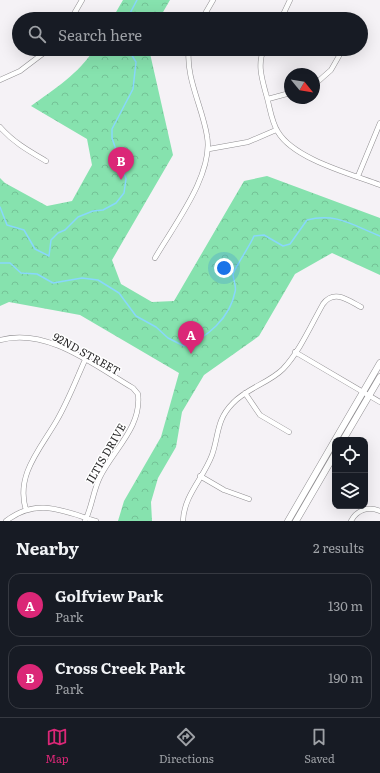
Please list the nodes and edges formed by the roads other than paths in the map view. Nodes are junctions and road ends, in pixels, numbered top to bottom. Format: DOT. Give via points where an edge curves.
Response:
graph roads {
  1 [pos="82,0"];
  2 [pos="213,0"];
  3 [pos="290,0"];
  4 [pos="75,12"];
  5 [pos="206,12"];
  6 [pos="284,12"];
  7 [pos="39,56"];
  8 [pos="189,56"];
  9 [pos="262,56"];
  10 [pos="339,56"];
  11 [pos="0,80"];
  12 [pos="320,80"];
  13 [pos="284,95"];
  14 [pos="268,100"];
  15 [pos="380,123"];
  16 [pos="0,127"];
  17 [pos="276,130"];
  18 [pos="208,148"];
  19 [pos="46,161"];
  20 [pos="358,176"];
  21 [pos="380,185"];
  22 [pos="155,258"];
  23 [pos="361,307"];
  24 [pos="0,340"];
  25 [pos="295,352"];
  26 [pos="85,360"];
  27 [pos="380,363"];
  28 [pos="380,377"];
  29 [pos="363,392"];
  30 [pos="245,393"];
  31 [pos="138,394"];
  32 [pos="369,396"];
  33 [pos="380,402"];
  34 [pos="289,432"];
  35 [pos="337,437"];
  36 [pos="345,437"];
  37 [pos="332,445"];
  38 [pos="332,459"];
  39 [pos="200,476"];
  40 [pos="249,499"];
  41 [pos="26,510"];
  42 [pos="380,511"];
  43 [pos="86,520"];
  44 [pos="351,520"];
  45 [pos="6,521"];
  46 [pos="96,521"];
  47 [pos="183,521"];
  48 [pos="288,521"];
  49 [pos="296,521"];
  1 -- 4 [label="street"];
  2 -- 5 [label="street"];
  3 -- 6 [label="street"];
  7 -- 11 [label="street" via="20,71"];
  8 -- 18 [label="street"];
  9 -- 14 [label="street" via="261,72"];
  10 -- 12 [label="street" via="331,70"];
  13 -- 14 [label="street"];
  14 -- 17 [label="street"];
  15 -- 20 [label="street"];
  16 -- 19 [label="street" via="18,144"];
  17 -- 18 [label="street" via="248,142"];
  17 -- 20 [label="street" via="284,141 312,159"];
  18 -- 22 [label="street" via="207,164 201,179"];
  20 -- 21 [label="street"];
  23 -- 25 [label="street" via="342,297 329,298"];
  24 -- 26 [label="street, 92ND STREET" via="24,336 43,339"];
  25 -- 29 [label="street"];
  25 -- 30 [label="street" via="277,374"];
  26 -- 31 [label="street, 92ND STREET" via="133,388"];
  26 -- 41 [label="street" via="57,421 32,458 22,493"];
  27 -- 29 [label="main road"];
  28 -- 32 [label="main road"];
  29 -- 32 [label="street"];
  29 -- 35 [label="main road"];
  30 -- 34 [label="street" via="260,415"];
  30 -- 39 [label="street" via="232,403 222,416 212,456"];
  31 -- 43 [label="street, ILTIS DRIVE" via="136,412 129,432 100,476"];
  32 -- 33 [label="street"];
  32 -- 36 [label="main road"];
  37 -- 48 [label="main road"];
  38 -- 49 [label="main road"];
  39 -- 40 [label="street" via="224,490"];
  39 -- 47 [label="street" via="187,500"];
  41 -- 43 [label="street" via="50,508"];
  41 -- 45 [label="street"];
  42 -- 44 [label="street" via="366,509 357,513"];
  43 -- 46 [label="street"];
}
